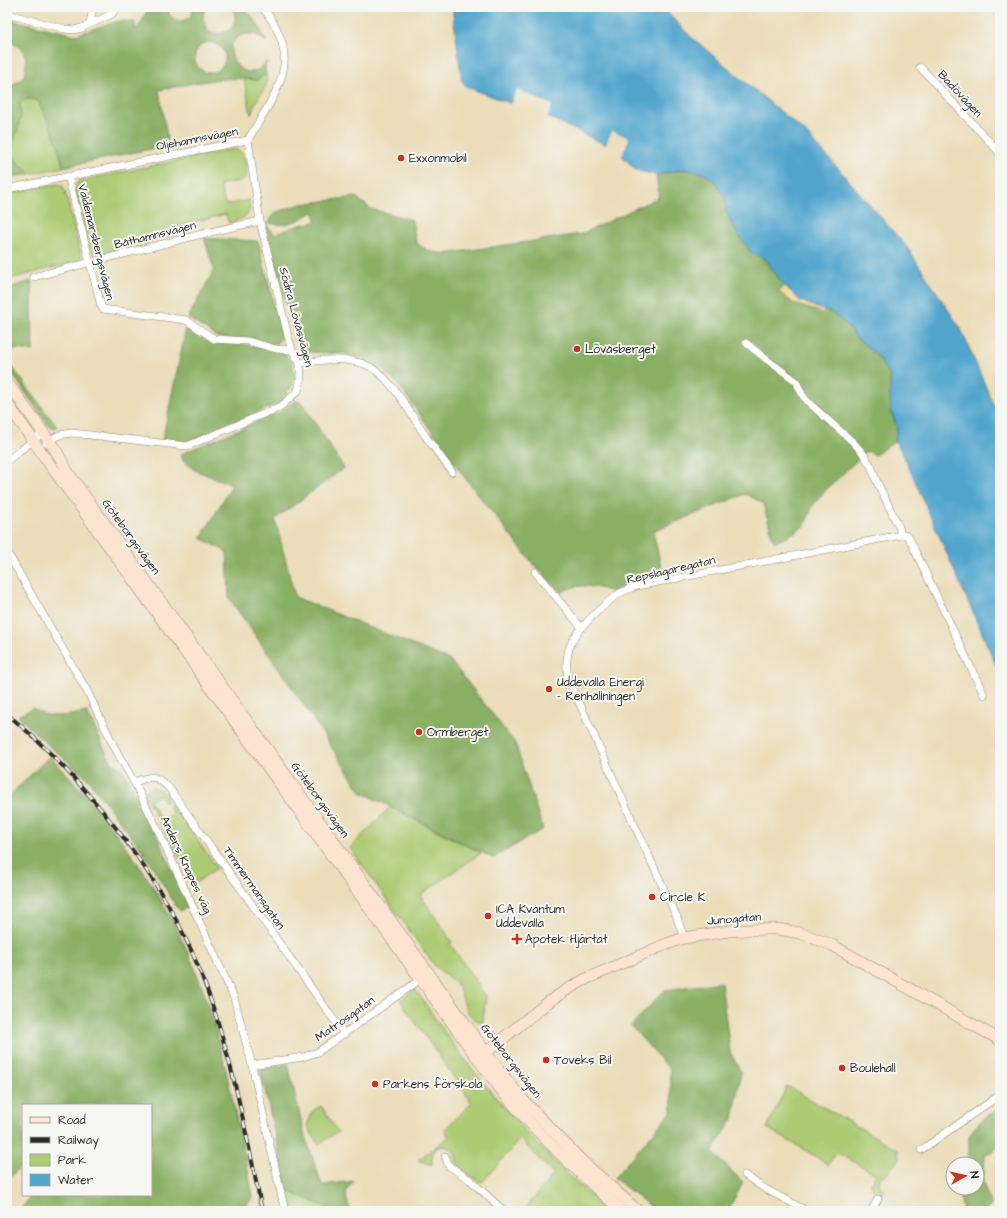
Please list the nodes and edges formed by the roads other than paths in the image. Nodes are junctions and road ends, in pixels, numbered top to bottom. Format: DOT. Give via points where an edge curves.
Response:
graph roads {
  1 [pos="93,7"];
  2 [pos="117,7"];
  3 [pos="262,7"];
  4 [pos="7,14"];
  5 [pos="90,24"];
  6 [pos="920,67"];
  7 [pos="248,140"];
  8 [pos="1000,153"];
  9 [pos="68,176"];
  10 [pos="7,189"];
  11 [pos="260,221"];
  12 [pos="89,263"];
  13 [pos="33,277"];
  14 [pos="746,343"];
  15 [pos="292,350"];
  16 [pos="300,363"];
  17 [pos="7,382"];
  18 [pos="7,403"];
  19 [pos="46,437"];
  20 [pos="36,444"];
  21 [pos="7,462"];
  22 [pos="452,472"];
  23 [pos="901,535"];
  24 [pos="7,552"];
  25 [pos="535,572"];
  26 [pos="582,628"];
  27 [pos="984,695"];
  28 [pos="134,782"];
  29 [pos="684,938"];
  30 [pos="421,979"];
  31 [pos="344,1034"];
  32 [pos="1000,1040"];
  33 [pos="482,1056"];
  34 [pos="252,1065"];
  35 [pos="1000,1095"];
  36 [pos="920,1150"];
  37 [pos="445,1156"];
  38 [pos="745,1175"];
  39 [pos="878,1199"];
  40 [pos="285,1211"];
  41 [pos="504,1211"];
  42 [pos="622,1211"];
  43 [pos="638,1211"];
  44 [pos="807,1211"];
  45 [pos="871,1211"];
  1 -- 5 [label="street"];
  2 -- 5 [label="street" via="112,14"];
  3 -- 7 [label="street, Oljehamnsvägen" via="276,27 281,40 285,57 284,67 275,92"];
  4 -- 5 [label="street" via="65,29 74,30"];
  6 -- 8 [label="street, Badövägen"];
  7 -- 9 [label="street, Oljehamnsvägen"];
  7 -- 11 [label="street, Södra Lövåsvägen"];
  9 -- 10 [label="street, Oljehamnsvägen"];
  9 -- 12 [label="street, Valdemarsbergsvägen"];
  11 -- 12 [label="street, Båthamnsvägen"];
  11 -- 15 [label="street, Södra Lövåsvägen"];
  12 -- 13 [label="street, Båthamnsvägen"];
  12 -- 15 [label="street, Valdemarsbergsvägen" via="103,310 186,320 214,339 248,341 276,349"];
  14 -- 23 [label="street" via="796,381 809,403 862,452 871,466"];
  15 -- 16 [label="street, Södra Lövåsvägen"];
  16 -- 19 [label="street, Södra Lövåsvägen" via="298,391 280,407 188,446 72,433"];
  16 -- 22 [label="street" via="336,360 374,368 393,388"];
  17 -- 19 [label="main road, Göteborgsvägen"];
  18 -- 20 [label="main road, Göteborgsvägen"];
  19 -- 20 [label="street, Södra Lövåsvägen"];
  19 -- 33 [label="main road, Göteborgsvägen" via="69,474"];
  20 -- 21 [label="street, Södra Lövåsvägen"];
  20 -- 30 [label="main road, Göteborgsvägen"];
  23 -- 26 [label="street, Repslagaregatan" via="637,586 625,590 614,598"];
  23 -- 27 [label="street" via="909,538"];
  24 -- 28 [label="street, Anders Knapes väg" via="87,691"];
  25 -- 26 [label="street"];
  26 -- 29 [label="street, Repslagaregatan" via="571,642 568,654 569,683 676,915"];
  28 -- 31 [label="street, Timmermansgatan" via="151,777 160,780 169,788"];
  28 -- 34 [label="street, Anders Knapes väg" via="234,998"];
  29 -- 32 [label="main road, Junogatan" via="715,932 766,929 789,931 811,937 840,948"];
  29 -- 33 [label="main road, Junogatan" via="568,989"];
  30 -- 31 [label="street, Matrosgatan"];
  30 -- 33 [label="main road, Göteborgsvägen"];
  31 -- 34 [label="street, Matrosgatan" via="318,1052 303,1057"];
  33 -- 42 [label="main road, Göteborgsvägen" via="521,1113 581,1175"];
  33 -- 43 [label="main road, Göteborgsvägen" via="581,1160"];
  34 -- 40 [label="street, Anders Knapes väg"];
  35 -- 36 [label="street"];
  37 -- 41 [label="street" via="449,1166 470,1180"];
  38 -- 44 [label="street"];
  39 -- 45 [label="street"];
}
